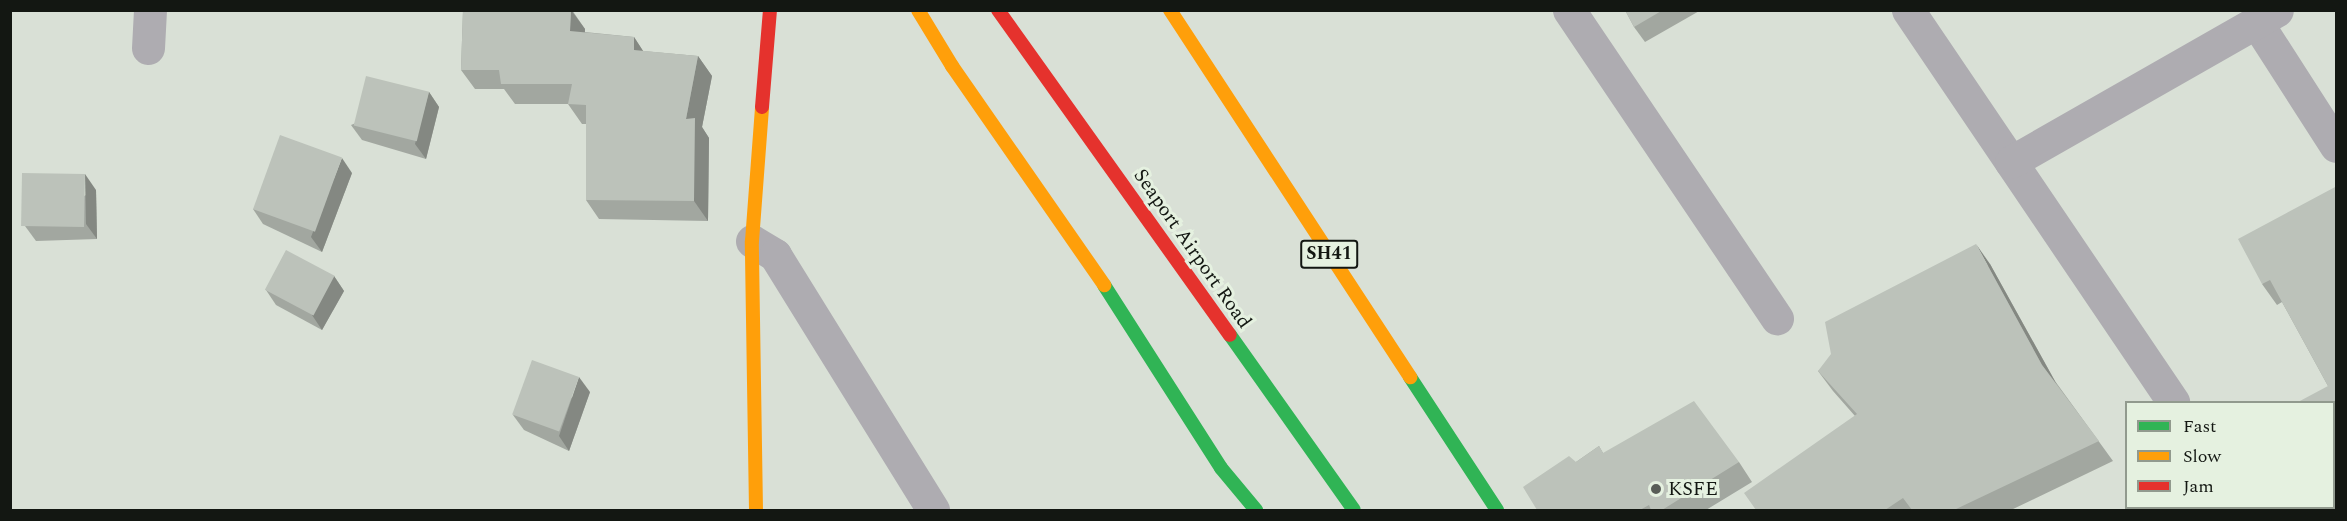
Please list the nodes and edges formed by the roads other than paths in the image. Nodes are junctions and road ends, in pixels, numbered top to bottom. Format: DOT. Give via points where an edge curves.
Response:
graph roads {
  1 [pos="150,10"];
  2 [pos="770,10"];
  3 [pos="918,10"];
  4 [pos="998,10"];
  5 [pos="1170,10"];
  6 [pos="1569,10"];
  7 [pos="1908,10"];
  8 [pos="2267,17"];
  9 [pos="148,48"];
  10 [pos="2337,146"];
  11 [pos="2011,162"];
  12 [pos="752,241"];
  13 [pos="1777,318"];
  14 [pos="2172,401"];
  15 [pos="1488,497"];
  16 [pos="1474,506"];
  17 [pos="756,510"];
  18 [pos="933,510"];
  19 [pos="1256,510"];
  20 [pos="1354,510"];
  21 [pos="1497,510"];
  1 -- 9 [label="street"];
  2 -- 12 [label="main road"];
  3 -- 19 [label="main road" via="952,66 1089,262 1221,468"];
  4 -- 20 [label="main road, Seaport Airport Road"];
  5 -- 15 [label="main road, SH41"];
  6 -- 13 [label="street"];
  7 -- 11 [label="street"];
  8 -- 10 [label="street"];
  8 -- 11 [label="street"];
  11 -- 14 [label="street"];
  12 -- 17 [label="main road"];
  12 -- 18 [label="street" via="775,255"];
  15 -- 16 [label="main road"];
  15 -- 21 [label="main road, SH41"];
}
